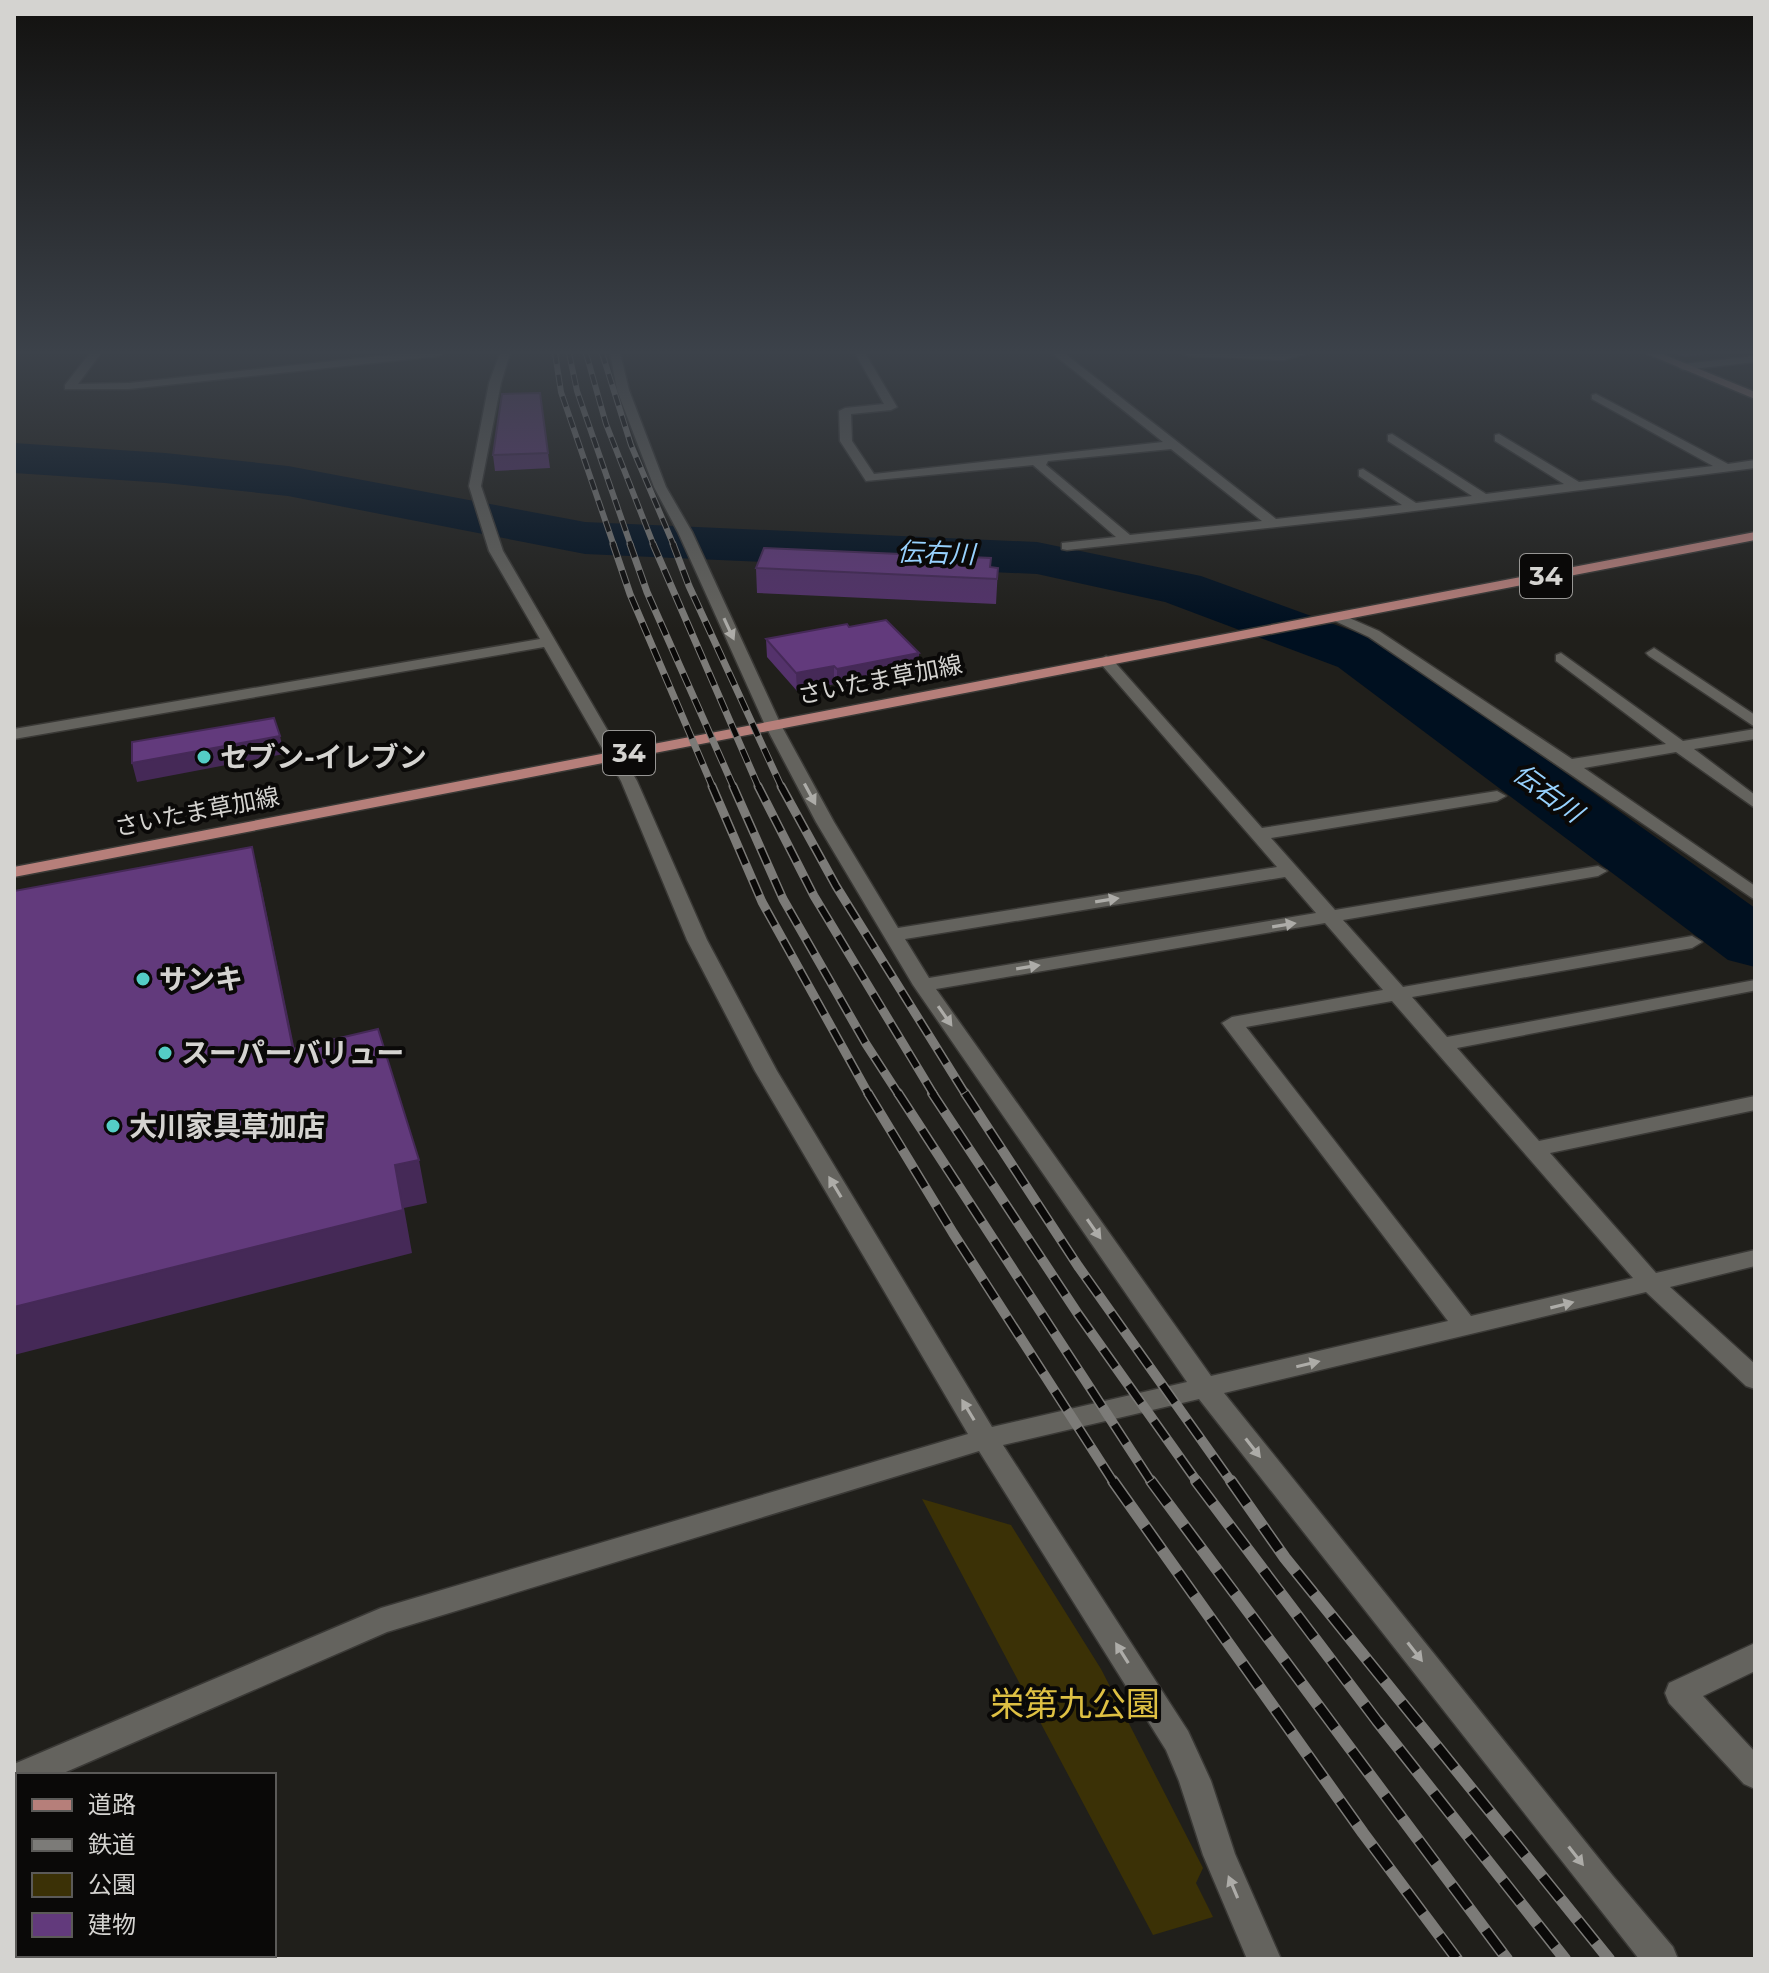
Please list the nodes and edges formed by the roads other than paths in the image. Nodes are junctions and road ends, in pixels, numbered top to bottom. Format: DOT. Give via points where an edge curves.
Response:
graph roads {
  1 [pos="483,445"];
  2 [pos="643,445"];
  3 [pos="849,445"];
  4 [pos="1173,445"];
  5 [pos="1403,445"];
  6 [pos="1510,445"];
  7 [pos="1685,445"];
  8 [pos="1040,462"];
  9 [pos="1755,464"];
  10 [pos="1725,467"];
  11 [pos="1363,473"];
  12 [pos="1576,486"];
  13 [pos="1482,497"];
  14 [pos="1412,506"];
  15 [pos="1274,524"];
  16 [pos="1755,536"];
  17 [pos="1127,539"];
  18 [pos="1067,546"];
  19 [pos="1338,617"];
  20 [pos="549,642"];
  21 [pos="1654,653"];
  22 [pos="1561,658"];
  23 [pos="1106,661"];
  24 [pos="1755,722"];
  25 [pos="773,725"];
  26 [pos="14,734"];
  27 [pos="1755,734"];
  28 [pos="1680,747"];
  29 [pos="615,755"];
  30 [pos="1569,765"];
  31 [pos="1497,796"];
  32 [pos="1755,803"];
  33 [pos="1260,834"];
  34 [pos="1289,871"];
  35 [pos="1598,871"];
  36 [pos="14,872"];
  37 [pos="1755,894"];
  38 [pos="1329,917"];
  39 [pos="892,935"];
  40 [pos="1692,942"];
  41 [pos="923,985"];
  42 [pos="1752,985"];
  43 [pos="1395,992"];
  44 [pos="1442,1044"];
  45 [pos="1755,1103"];
  46 [pos="1536,1149"];
  47 [pos="1755,1258"];
  48 [pos="1651,1283"];
  49 [pos="1467,1328"];
  50 [pos="1755,1379"];
  51 [pos="1205,1387"];
  52 [pos="985,1439"];
  53 [pos="1755,1656"];
  54 [pos="29,1773"];
  55 [pos="1755,1774"];
  56 [pos="1264,1959"];
  57 [pos="1661,1959"];
  1 -- 20 [label="street" via="475,486 489,537"];
  2 -- 25 [label="street, one-way"];
  3 -- 8 [label="street" via="870,478"];
  4 -- 8 [label="street"];
  4 -- 15 [label="street"];
  5 -- 13 [label="street"];
  6 -- 12 [label="street"];
  7 -- 10 [label="street"];
  8 -- 17 [label="street"];
  9 -- 10 [label="street"];
  10 -- 12 [label="street"];
  11 -- 14 [label="street"];
  12 -- 13 [label="street"];
  13 -- 14 [label="street"];
  14 -- 15 [label="street"];
  15 -- 17 [label="street"];
  16 -- 19 [label="main road, さいたま草加線 / 34"];
  17 -- 18 [label="street"];
  19 -- 23 [label="main road, さいたま草加線 / 34"];
  19 -- 30 [label="street" via="1374,634"];
  20 -- 26 [label="street"];
  20 -- 29 [label="street"];
  21 -- 24 [label="street"];
  22 -- 28 [label="street"];
  23 -- 25 [label="main road, さいたま草加線 / 34"];
  23 -- 33 [label="street"];
  25 -- 29 [label="main road, さいたま草加線 / 34"];
  25 -- 39 [label="street, one-way"];
  27 -- 28 [label="street"];
  28 -- 30 [label="street"];
  28 -- 32 [label="street"];
  29 -- 36 [label="main road, さいたま草加線 / 34"];
  52 -- 29 [label="street, one-way" via="766,1071 697,940"];
  30 -- 37 [label="street"];
  31 -- 33 [label="street"];
  33 -- 34 [label="street"];
  34 -- 38 [label="street"];
  39 -- 34 [label="street, one-way"];
  35 -- 38 [label="street"];
  41 -- 38 [label="street, one-way"];
  38 -- 43 [label="street"];
  39 -- 41 [label="street"];
  40 -- 43 [label="street"];
  41 -- 51 [label="street, one-way"];
  42 -- 44 [label="street"];
  43 -- 44 [label="street"];
  43 -- 49 [label="street" via="1232,1023"];
  44 -- 46 [label="street"];
  45 -- 46 [label="street"];
  46 -- 48 [label="street"];
  47 -- 48 [label="street"];
  49 -- 48 [label="street, one-way"];
  48 -- 50 [label="street"];
  51 -- 49 [label="street, one-way"];
  51 -- 52 [label="street"];
  51 -- 57 [label="street, one-way"];
  52 -- 54 [label="street" via="381,1621"];
  56 -- 52 [label="street, one-way" via="1177,1741"];
  53 -- 55 [label="street" via="1680,1693"];
}
